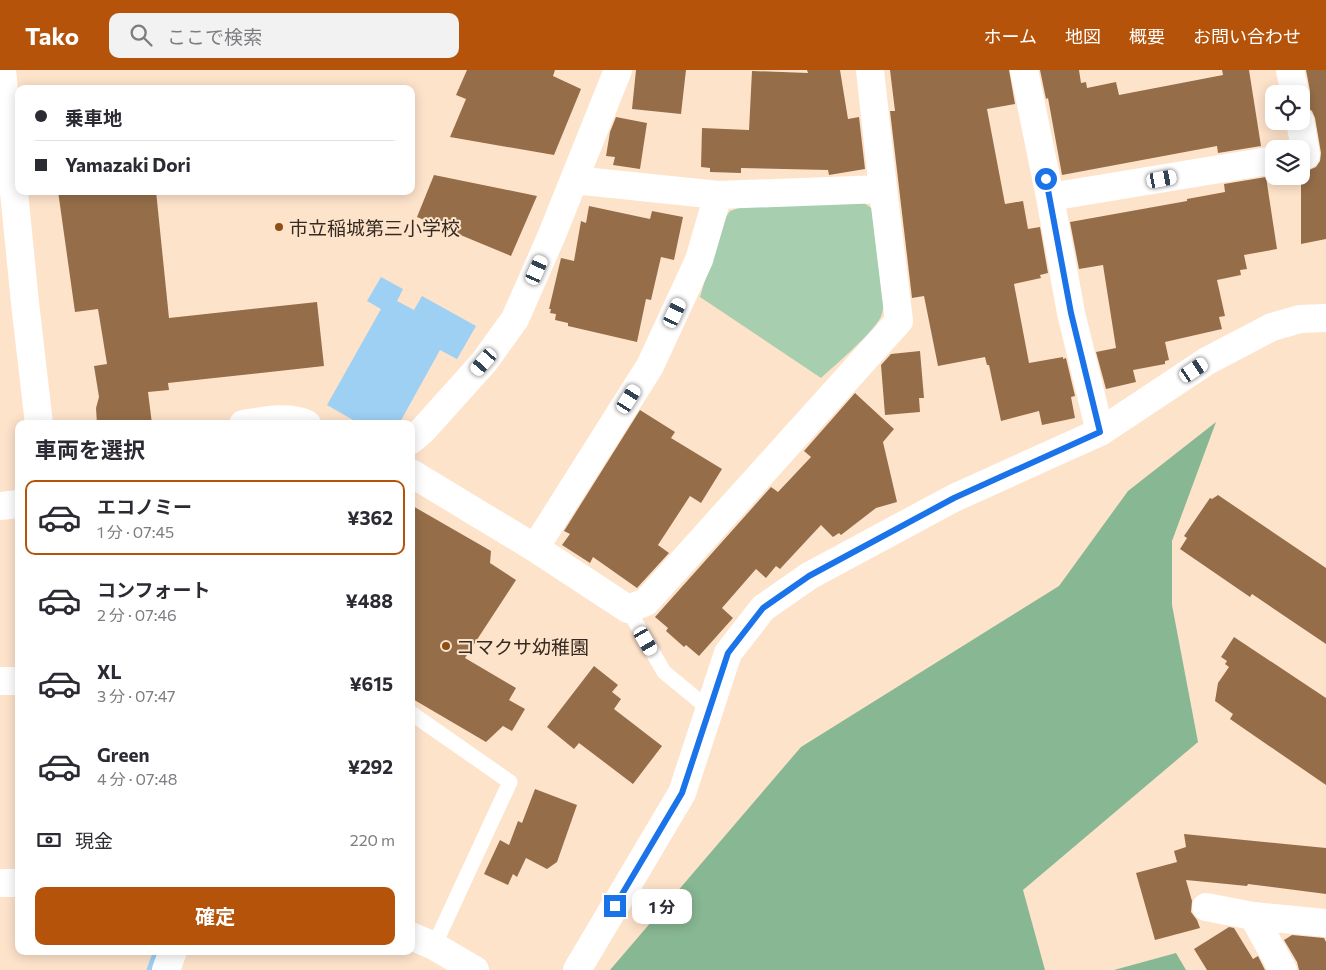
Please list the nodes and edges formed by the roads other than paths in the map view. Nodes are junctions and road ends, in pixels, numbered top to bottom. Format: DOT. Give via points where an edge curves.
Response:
graph roads {
  1 [pos="2,70"];
  2 [pos="618,70"];
  3 [pos="870,70"];
  4 [pos="1024,70"];
  5 [pos="1290,70"];
  6 [pos="1293,85"];
  7 [pos="1303,130"];
  8 [pos="1311,155"];
  9 [pos="1265,161"];
  10 [pos="574,180"];
  11 [pos="883,189"];
  12 [pos="718,195"];
  13 [pos="1050,197"];
  14 [pos="1326,318"];
  15 [pos="39,420"];
  16 [pos="269,420"];
  17 [pos="288,420"];
  18 [pos="1100,432"];
  19 [pos="415,437"];
  20 [pos="415,475"];
  21 [pos="15,504"];
  22 [pos="0,506"];
  23 [pos="536,548"];
  24 [pos="628,609"];
  25 [pos="0,681"];
  26 [pos="15,682"];
  27 [pos="709,709"];
  28 [pos="415,716"];
  29 [pos="0,883"];
  30 [pos="15,883"];
  31 [pos="1206,907"];
  32 [pos="1253,916"];
  33 [pos="1326,923"];
  34 [pos="422,941"];
  35 [pos="172,955"];
  36 [pos="166,970"];
  37 [pos="475,970"];
  38 [pos="577,970"];
  39 [pos="1283,970"];
  1 -- 15 [label="street"];
  2 -- 10 [label="street"];
  3 -- 11 [label="street"];
  4 -- 13 [label="street"];
  5 -- 6 [label="street"];
  7 -- 8 [label="street"];
  9 -- 13 [label="street"];
  10 -- 12 [label="street"];
  10 -- 19 [label="street" via="516,319 484,362"];
  11 -- 12 [label="street"];
  11 -- 24 [label="street" via="899,320 646,602"];
  12 -- 23 [label="street" via="699,260 650,366"];
  13 -- 18 [label="street" via="1071,313"];
  14 -- 18 [label="street" via="1300,319 1272,327 1208,361"];
  16 -- 17 [label="street"];
  18 -- 27 [label="street" via="954,498 809,576 763,608 728,653"];
  20 -- 23 [label="street"];
  21 -- 22 [label="street"];
  23 -- 24 [label="street"];
  24 -- 27 [label="lane" via="664,672"];
  25 -- 26 [label="street"];
  27 -- 38 [label="street" via="682,793"];
  28 -- 34 [label="lane" via="510,782"];
  29 -- 30 [label="street"];
  31 -- 32 [label="street"];
  32 -- 33 [label="street"];
  32 -- 39 [label="street"];
  34 -- 37 [label="street"];
  35 -- 36 [label="street"];
}
